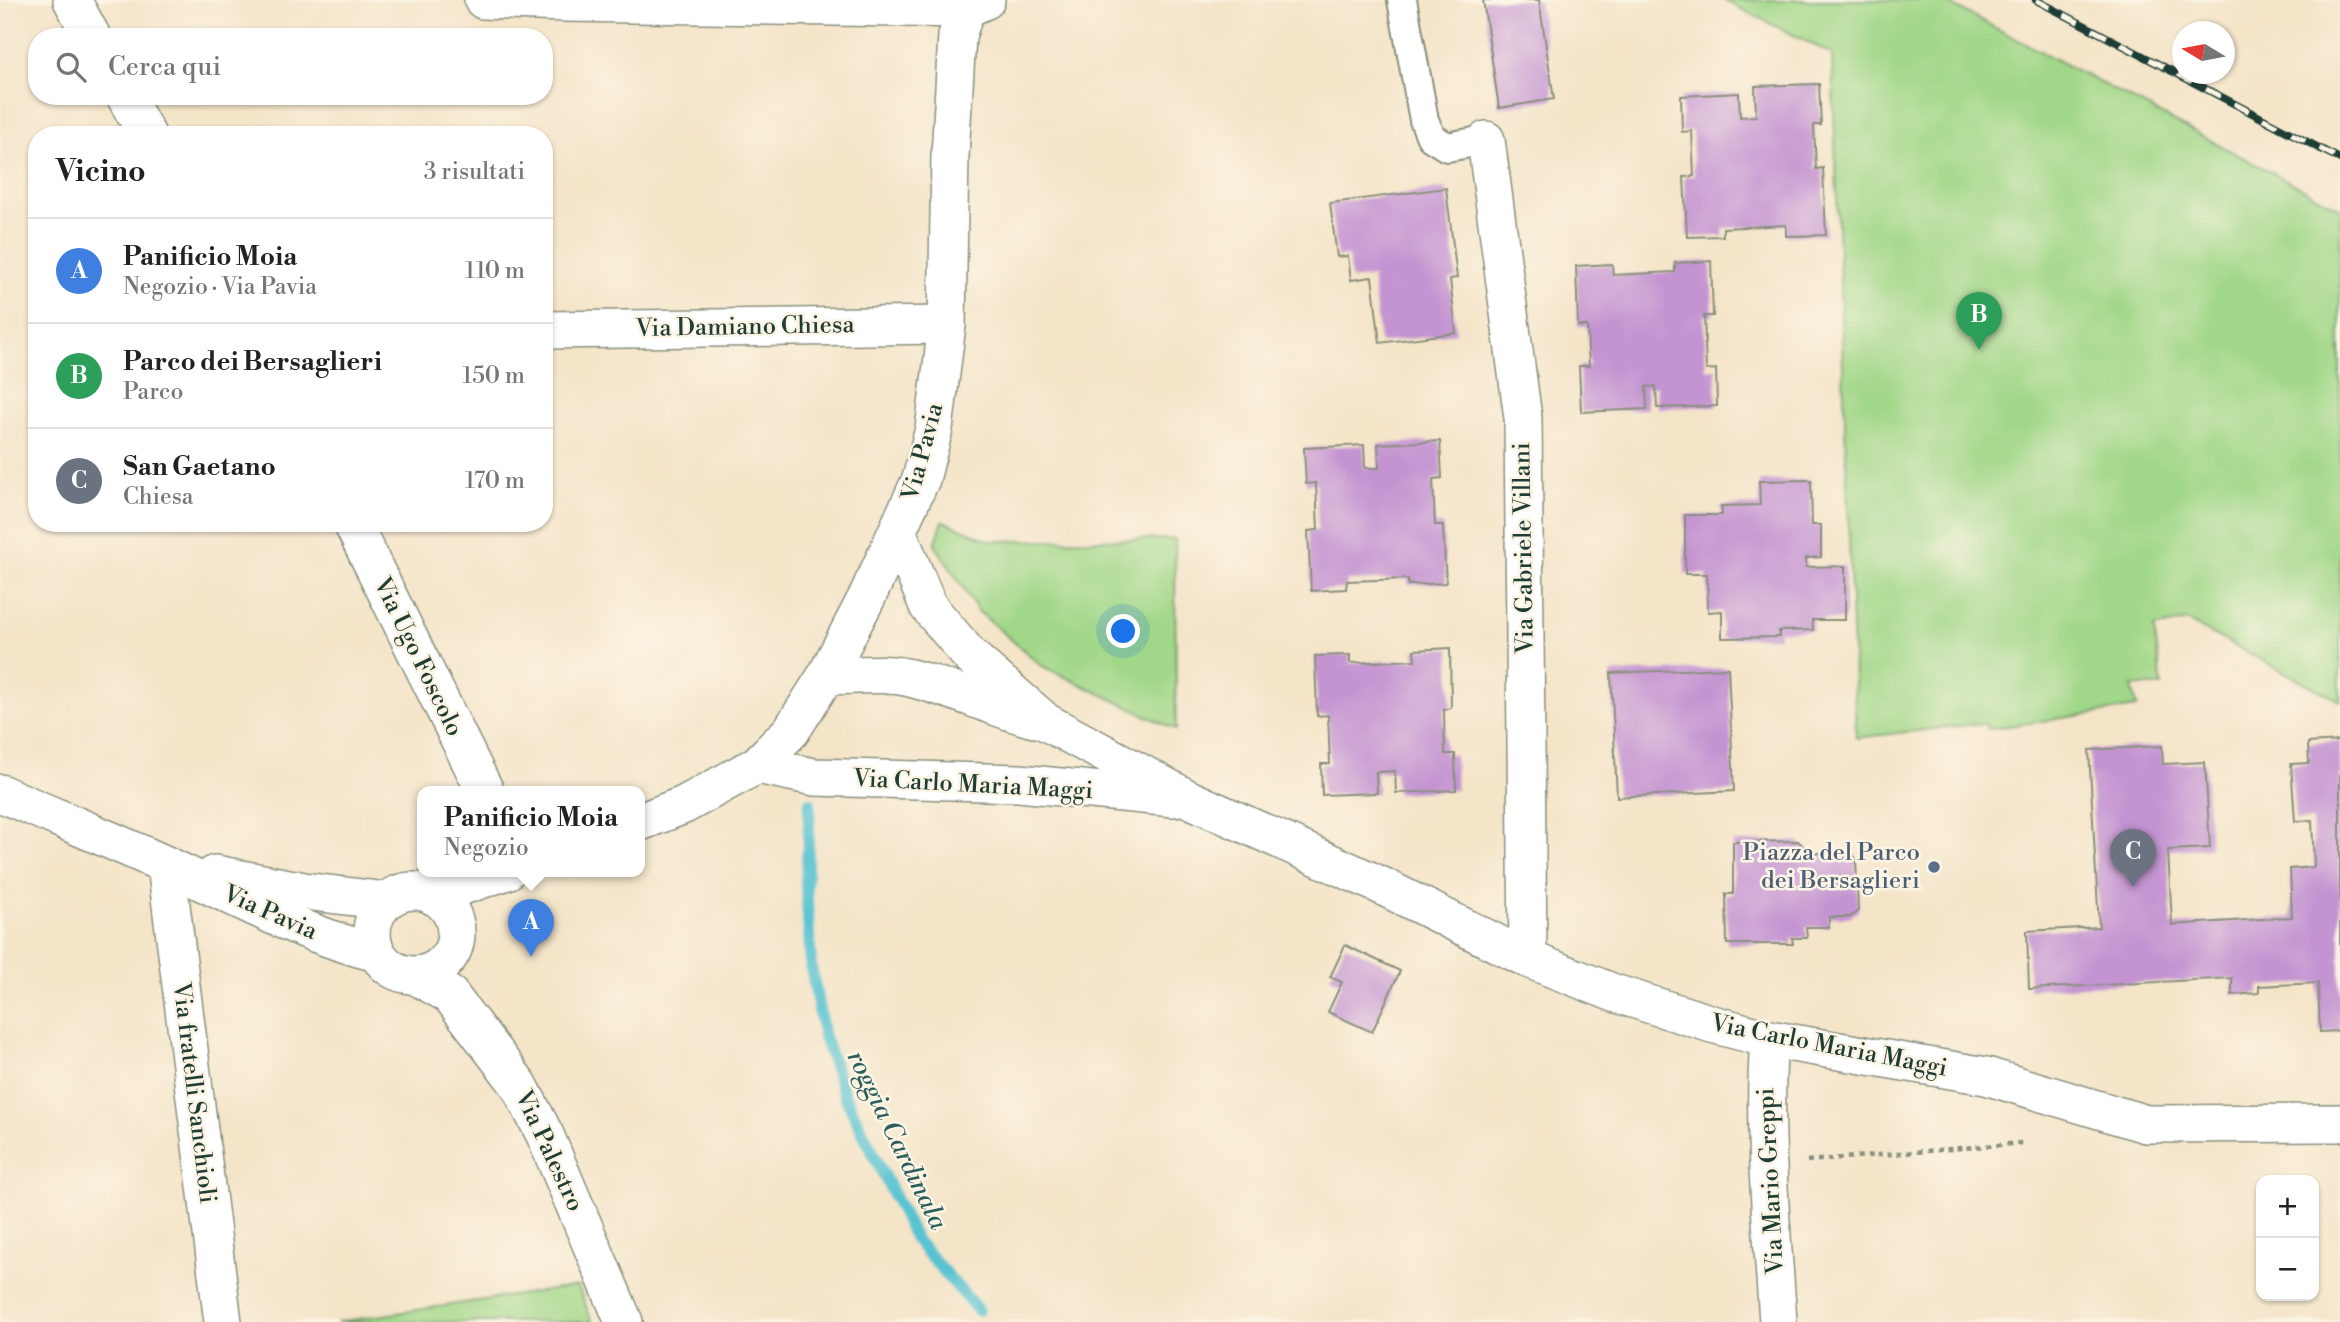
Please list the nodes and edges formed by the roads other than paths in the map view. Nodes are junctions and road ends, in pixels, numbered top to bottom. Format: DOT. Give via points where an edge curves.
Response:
graph roads {
  1 [pos="72,0"];
  2 [pos="483,0"];
  3 [pos="1402,0"];
  4 [pos="973,3"];
  5 [pos="87,28"];
  6 [pos="130,105"];
  7 [pos="142,126"];
  8 [pos="1486,140"];
  9 [pos="947,325"];
  10 [pos="553,330"];
  11 [pos="356,532"];
  12 [pos="898,533"];
  13 [pos="826,676"];
  14 [pos="1046,722"];
  15 [pos="757,765"];
  16 [pos="483,786"];
  17 [pos="0,793"];
  18 [pos="1189,799"];
  19 [pos="645,820"];
  20 [pos="166,865"];
  21 [pos="491,877"];
  22 [pos="433,896"];
  23 [pos="387,901"];
  24 [pos="453,942"];
  25 [pos="377,953"];
  26 [pos="1528,959"];
  27 [pos="416,976"];
  28 [pos="450,995"];
  29 [pos="1769,1039"];
  30 [pos="2340,1123"];
  31 [pos="223,1322"];
  32 [pos="624,1322"];
  33 [pos="1778,1322"];
  1 -- 5 [label="street"];
  2 -- 4 [label="street"];
  3 -- 8 [label="street" via="1431,137 1447,147"];
  4 -- 9 [label="street, Via Pavia" via="957,36"];
  6 -- 7 [label="street"];
  8 -- 26 [label="street, Via Gabriele Villani" via="1523,418"];
  9 -- 10 [label="street, Via Damiano Chiesa"];
  9 -- 12 [label="street, Via Pavia" via="934,429 921,479"];
  11 -- 16 [label="street, Via Ugo Foscolo"];
  12 -- 13 [label="street, Via Pavia"];
  12 -- 14 [label="street, Via Carlo Maria Maggi" via="928,606 970,656"];
  13 -- 14 [label="street, Via Carlo Maria Maggi" via="913,678"];
  13 -- 15 [label="street, Via Pavia" via="792,731"];
  14 -- 18 [label="street, Via Carlo Maria Maggi"];
  15 -- 18 [label="street, Via Carlo Maria Maggi" via="814,777 1019,783"];
  15 -- 19 [label="street, Via Pavia" via="684,805"];
  17 -- 20 [label="street, Via Pavia"];
  18 -- 26 [label="street, Via Carlo Maria Maggi" via="1380,885"];
  20 -- 23 [label="street, Via Pavia"];
  20 -- 25 [label="street, Via Pavia" via="343,945"];
  20 -- 31 [label="street, Via fratelli Sanchioli"];
  21 -- 22 [label="street"];
  21 -- 24 [label="street"];
  22 -- 23 [label="street" via="409,891"];
  22 -- 24 [label="street" via="448,909"];
  23 -- 25 [label="street" via="373,925"];
  24 -- 27 [label="street" via="440,967"];
  24 -- 28 [label="street"];
  25 -- 27 [label="street" via="393,970"];
  26 -- 29 [label="street, Via Carlo Maria Maggi" via="1614,993"];
  27 -- 28 [label="street, Via Palestro"];
  28 -- 32 [label="street, Via Palestro" via="519,1085 545,1135"];
  29 -- 30 [label="street, Via Carlo Maria Maggi" via="1986,1076 2146,1124"];
  29 -- 33 [label="street, Via Mario Greppi" via="1768,1164"];
}
